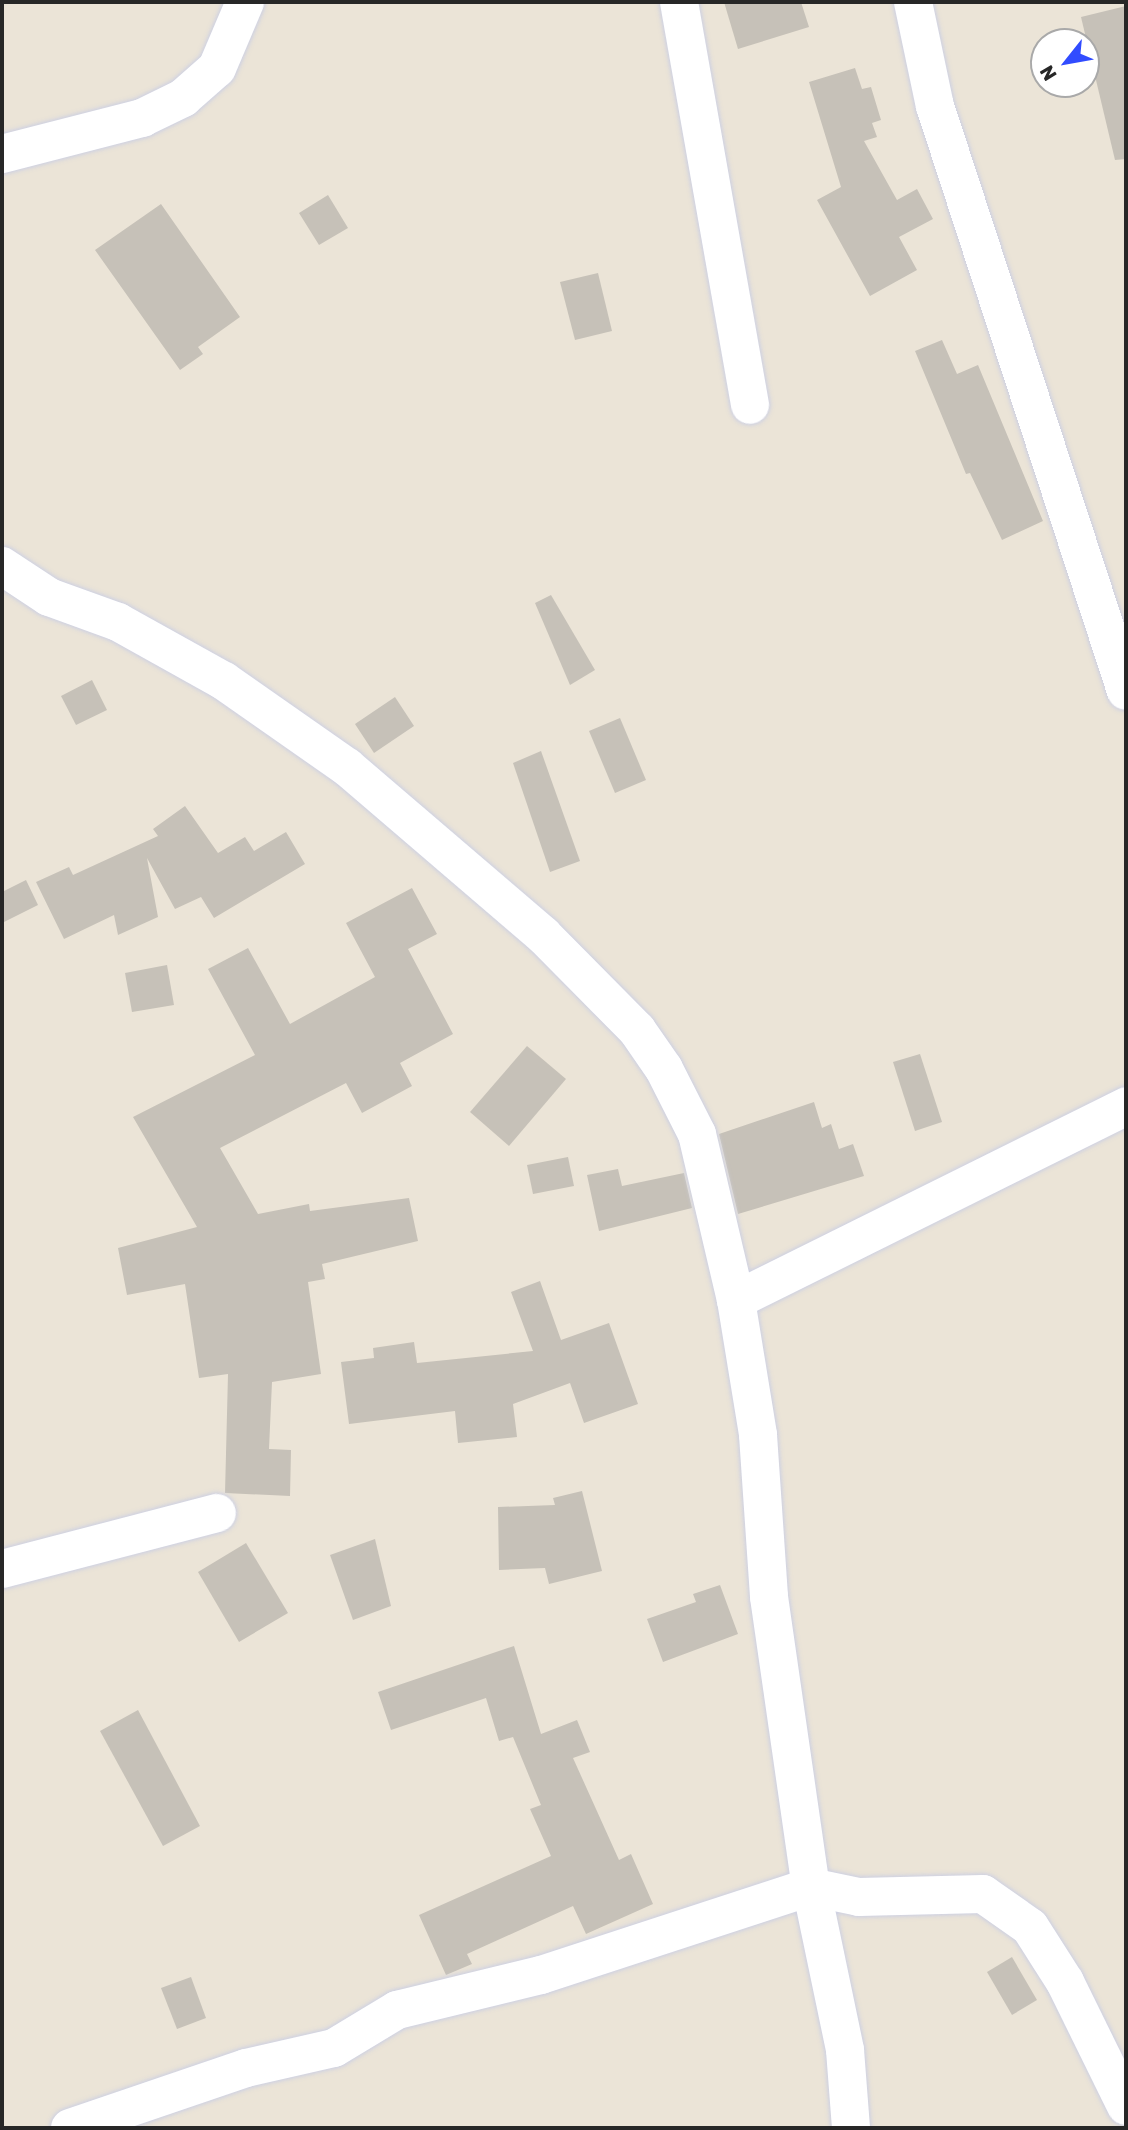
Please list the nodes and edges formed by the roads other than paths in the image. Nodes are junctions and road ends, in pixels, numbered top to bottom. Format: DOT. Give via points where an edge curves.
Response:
graph roads {
  1 [pos="245,2"];
  2 [pos="679,2"];
  3 [pos="913,2"];
  4 [pos="2,154"];
  5 [pos="750,405"];
  6 [pos="2,566"];
  7 [pos="1126,691"];
  8 [pos="1126,1106"];
  9 [pos="736,1300"];
  10 [pos="217,1513"];
  11 [pos="2,1569"];
  12 [pos="811,1887"];
  13 [pos="1126,2106"];
  14 [pos="70,2128"];
  15 [pos="851,2128"];
  1 -- 4 [label="street" via="217,68 183,99 142,118"];
  2 -- 5 [label="street"];
  3 -- 7 [label="street" via="934,106"];
  6 -- 9 [label="street" via="49,597 118,622 235,688 347,767 552,944 637,1030 670,1079 698,1134"];
  8 -- 9 [label="street"];
  9 -- 12 [label="street" via="758,1435 769,1597"];
  10 -- 11 [label="street"];
  12 -- 13 [label="street" via="859,1897 983,1894 1030,1927 1065,1983"];
  12 -- 14 [label="street" via="541,1975 397,2010 334,2048 246,2068"];
  12 -- 15 [label="street" via="845,2050"];
}
